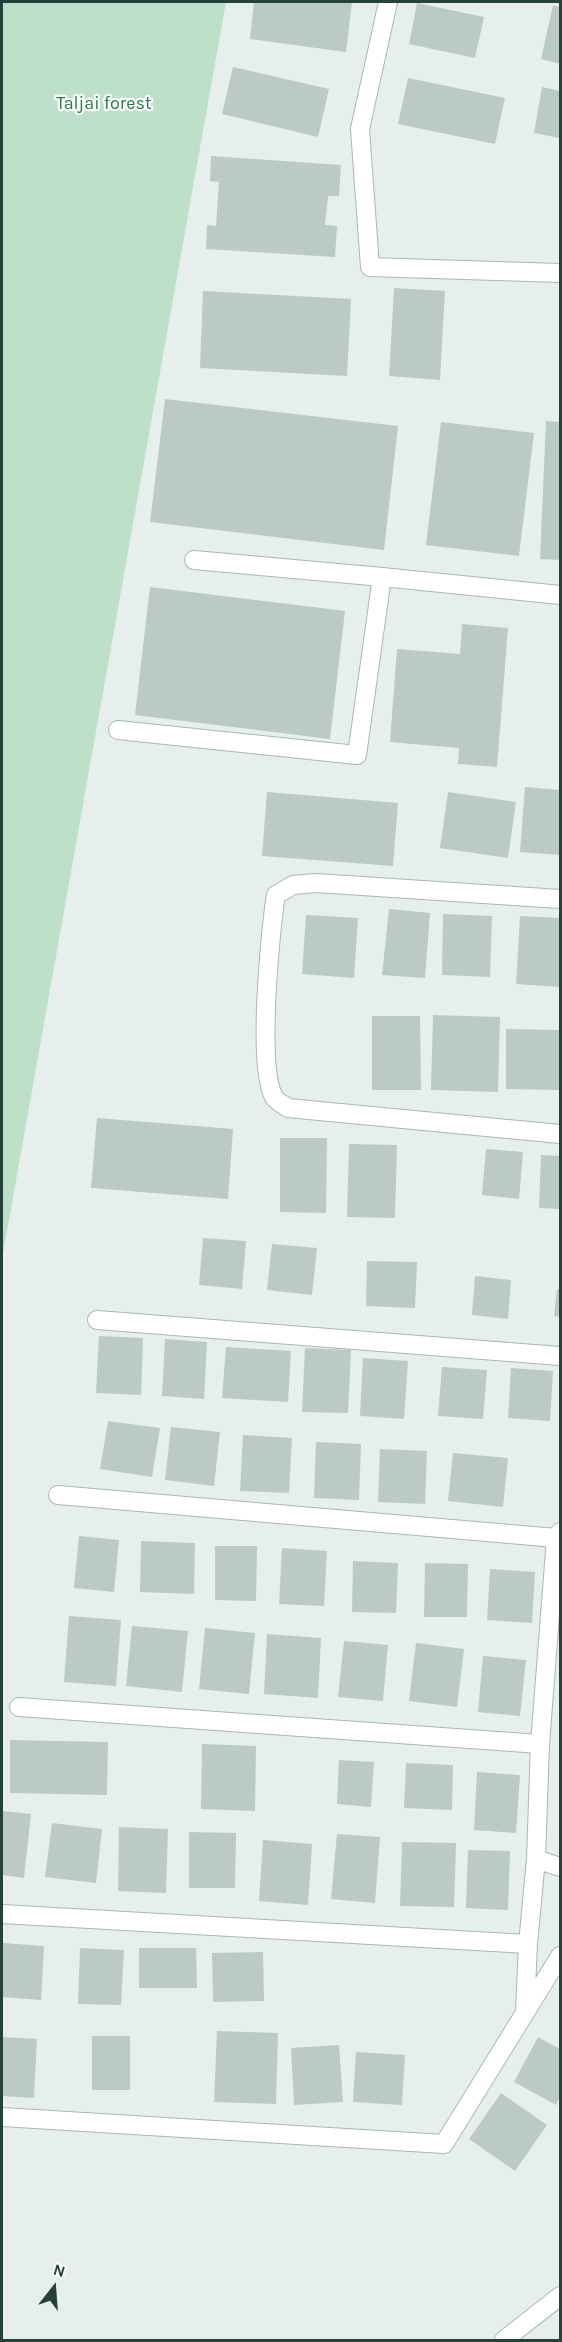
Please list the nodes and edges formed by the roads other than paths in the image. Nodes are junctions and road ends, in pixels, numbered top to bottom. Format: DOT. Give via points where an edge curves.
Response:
graph roads {
  1 [pos="388,2"];
  2 [pos="561,273"];
  3 [pos="194,560"];
  4 [pos="382,577"];
  5 [pos="561,595"];
  6 [pos="118,730"];
  7 [pos="561,899"];
  8 [pos="561,1134"];
  9 [pos="97,1320"];
  10 [pos="561,1356"];
  11 [pos="58,1495"];
  12 [pos="558,1535"];
  13 [pos="19,1707"];
  14 [pos="540,1744"];
  15 [pos="536,1859"];
  16 [pos="561,1868"];
  17 [pos="2,1914"];
  18 [pos="528,1944"];
  19 [pos="561,1956"];
  20 [pos="525,2014"];
  21 [pos="2,2117"];
  22 [pos="561,2296"];
  23 [pos="504,2340"];
  1 -- 2 [label="street" via="360,129 370,267"];
  3 -- 4 [label="street"];
  4 -- 5 [label="street"];
  4 -- 6 [label="street" via="357,755"];
  7 -- 8 [label="street" via="293,885 276,895 271,925 266,1064 274,1097 288,1108"];
  9 -- 10 [label="street"];
  11 -- 12 [label="street"];
  12 -- 14 [label="street"];
  13 -- 14 [label="street"];
  14 -- 15 [label="street"];
  15 -- 16 [label="street"];
  15 -- 18 [label="street"];
  17 -- 18 [label="street"];
  18 -- 20 [label="street"];
  19 -- 20 [label="street"];
  20 -- 21 [label="street" via="444,2144"];
  22 -- 23 [label="street"];
}
